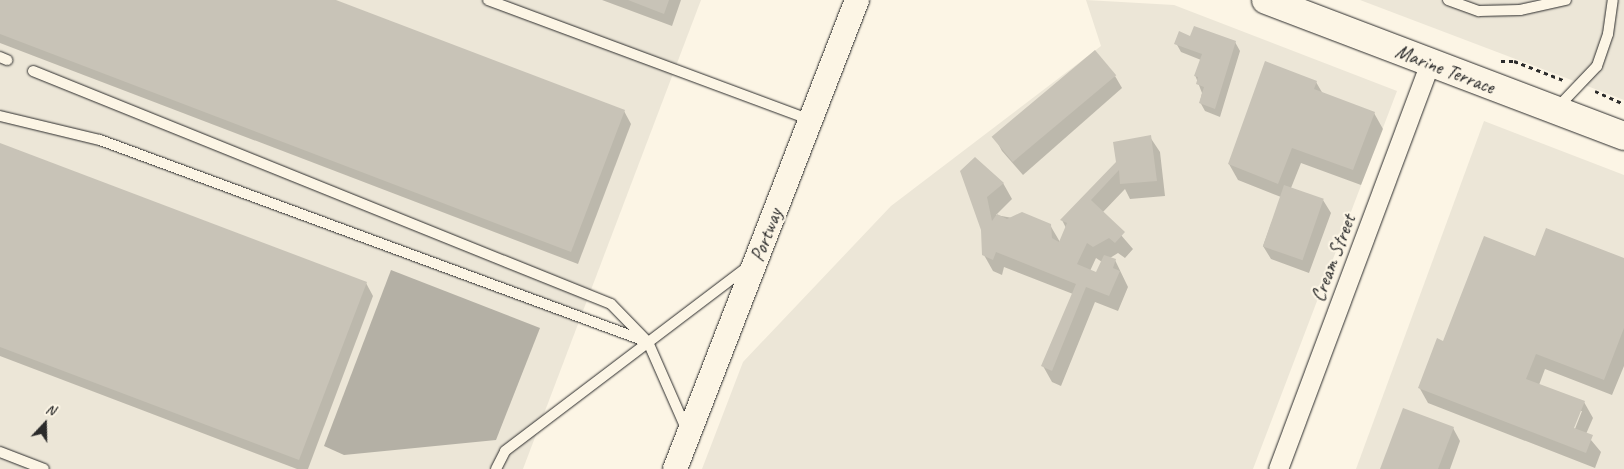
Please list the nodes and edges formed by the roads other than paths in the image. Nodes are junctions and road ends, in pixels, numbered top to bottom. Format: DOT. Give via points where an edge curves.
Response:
graph roads {
  1 [pos="488,0"];
  2 [pos="856,0"];
  3 [pos="1266,0"];
  4 [pos="1448,0"];
  5 [pos="1566,0"];
  6 [pos="1613,0"];
  7 [pos="1430,64"];
  8 [pos="33,71"];
  9 [pos="1555,111"];
  10 [pos="0,116"];
  11 [pos="810,120"];
  12 [pos="1624,136"];
  13 [pos="756,260"];
  14 [pos="648,342"];
  15 [pos="688,434"];
  16 [pos="0,452"];
  17 [pos="44,469"];
  18 [pos="496,469"];
  19 [pos="674,469"];
  20 [pos="1278,469"];
  1 -- 11 [label="lane"];
  2 -- 11 [label="street, Portway"];
  3 -- 7 [label="main road, Marine Terrace"];
  4 -- 5 [label="lane" via="1479,10 1495,10"];
  6 -- 9 [label="lane" via="1608,34 1597,66"];
  7 -- 9 [label="main road, Marine Terrace"];
  7 -- 20 [label="street, Cream Street"];
  8 -- 14 [label="lane" via="611,304"];
  9 -- 12 [label="main road, Marine Terrace"];
  10 -- 14 [label="lane" via="100,140"];
  11 -- 13 [label="street, Portway"];
  13 -- 14 [label="lane"];
  13 -- 15 [label="street, Portway"];
  14 -- 15 [label="lane"];
  14 -- 18 [label="lane" via="505,451"];
  15 -- 19 [label="street, Portway"];
  16 -- 17 [label="lane"];
}
